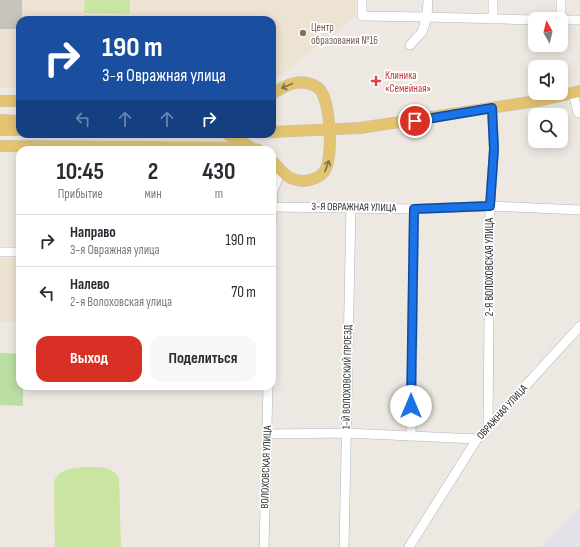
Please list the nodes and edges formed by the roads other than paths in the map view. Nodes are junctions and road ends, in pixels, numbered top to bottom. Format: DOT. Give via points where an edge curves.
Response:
graph roads {
  1 [pos="362,0"];
  2 [pos="428,0"];
  3 [pos="493,0"];
  4 [pos="561,0"];
  5 [pos="561,12"];
  6 [pos="428,17"];
  7 [pos="493,19"];
  8 [pos="528,20"];
  9 [pos="568,20"];
  10 [pos="580,20"];
  11 [pos="410,45"];
  12 [pos="276,92"];
  13 [pos="576,92"];
  14 [pos="0,101"];
  15 [pos="16,101"];
  16 [pos="492,108"];
  17 [pos="580,112"];
  18 [pos="0,120"];
  19 [pos="16,121"];
  20 [pos="276,124"];
  21 [pos="0,130"];
  22 [pos="16,130"];
  23 [pos="329,130"];
  24 [pos="276,132"];
  25 [pos="234,138"];
  26 [pos="0,146"];
  27 [pos="16,146"];
  28 [pos="249,146"];
  29 [pos="276,165"];
  30 [pos="281,170"];
  31 [pos="276,183"];
  32 [pos="352,206"];
  33 [pos="490,206"];
  34 [pos="276,207"];
  35 [pos="414,209"];
  36 [pos="580,210"];
  37 [pos="0,252"];
  38 [pos="16,252"];
  39 [pos="580,326"];
  40 [pos="268,390"];
  41 [pos="488,425"];
  42 [pos="346,433"];
  43 [pos="267,434"];
  44 [pos="411,436"];
  45 [pos="477,439"];
  46 [pos="264,547"];
  47 [pos="344,547"];
  48 [pos="409,547"];
  1 -- 6 [label="street" via="362,16"];
  2 -- 6 [label="street"];
  3 -- 7 [label="street"];
  4 -- 5 [label="street"];
  6 -- 7 [label="street"];
  6 -- 11 [label="street" via="422,32"];
  7 -- 8 [label="street"];
  9 -- 10 [label="street"];
  23 -- 12 [label="main road, one-way" via="325,96 319,88 304,82 285,86"];
  13 -- 16 [label="main road"];
  13 -- 17 [label="street" via="578,113"];
  14 -- 15 [label="main road"];
  16 -- 23 [label="main road" via="360,128"];
  16 -- 33 [label="street, 2-Я ВОЛОХОВСКАЯ УЛИЦА" via="494,149"];
  18 -- 19 [label="main road"];
  20 -- 23 [label="main road"];
  21 -- 22 [label="main road"];
  23 -- 24 [label="main road"];
  30 -- 23 [label="main road, one-way" via="297,181 317,178 328,165"];
  25 -- 28 [label="main road"];
  26 -- 27 [label="main road"];
  29 -- 30 [label="main road"];
  30 -- 31 [label="street"];
  32 -- 34 [label="street, 3-Я ОВРАЖНАЯ УЛИЦА"];
  32 -- 35 [label="street, 3-Я ОВРАЖНАЯ УЛИЦА"];
  32 -- 42 [label="street, 1-Й ВОЛОХОВСКИЙ ПРОЕЗД"];
  33 -- 35 [label="street, 3-Я ОВРАЖНАЯ УЛИЦА"];
  33 -- 36 [label="street, 3-Я ОВРАЖНАЯ УЛИЦА"];
  33 -- 41 [label="street, 2-Я ВОЛОХОВСКАЯ УЛИЦА"];
  35 -- 44 [label="street"];
  37 -- 38 [label="street"];
  39 -- 41 [label="street, ОВРАЖНАЯ УЛИЦА"];
  40 -- 43 [label="street, ВОЛОХОВСКАЯ УЛИЦА"];
  41 -- 45 [label="street, ОВРАЖНАЯ УЛИЦА"];
  42 -- 43 [label="street"];
  42 -- 44 [label="street"];
  42 -- 47 [label="street, 1-Й ВОЛОХОВСКИЙ ПРОЕЗД"];
  43 -- 46 [label="street, ВОЛОХОВСКАЯ УЛИЦА"];
  44 -- 45 [label="street"];
  45 -- 48 [label="street, ОВРАЖНАЯ УЛИЦА"];
}
